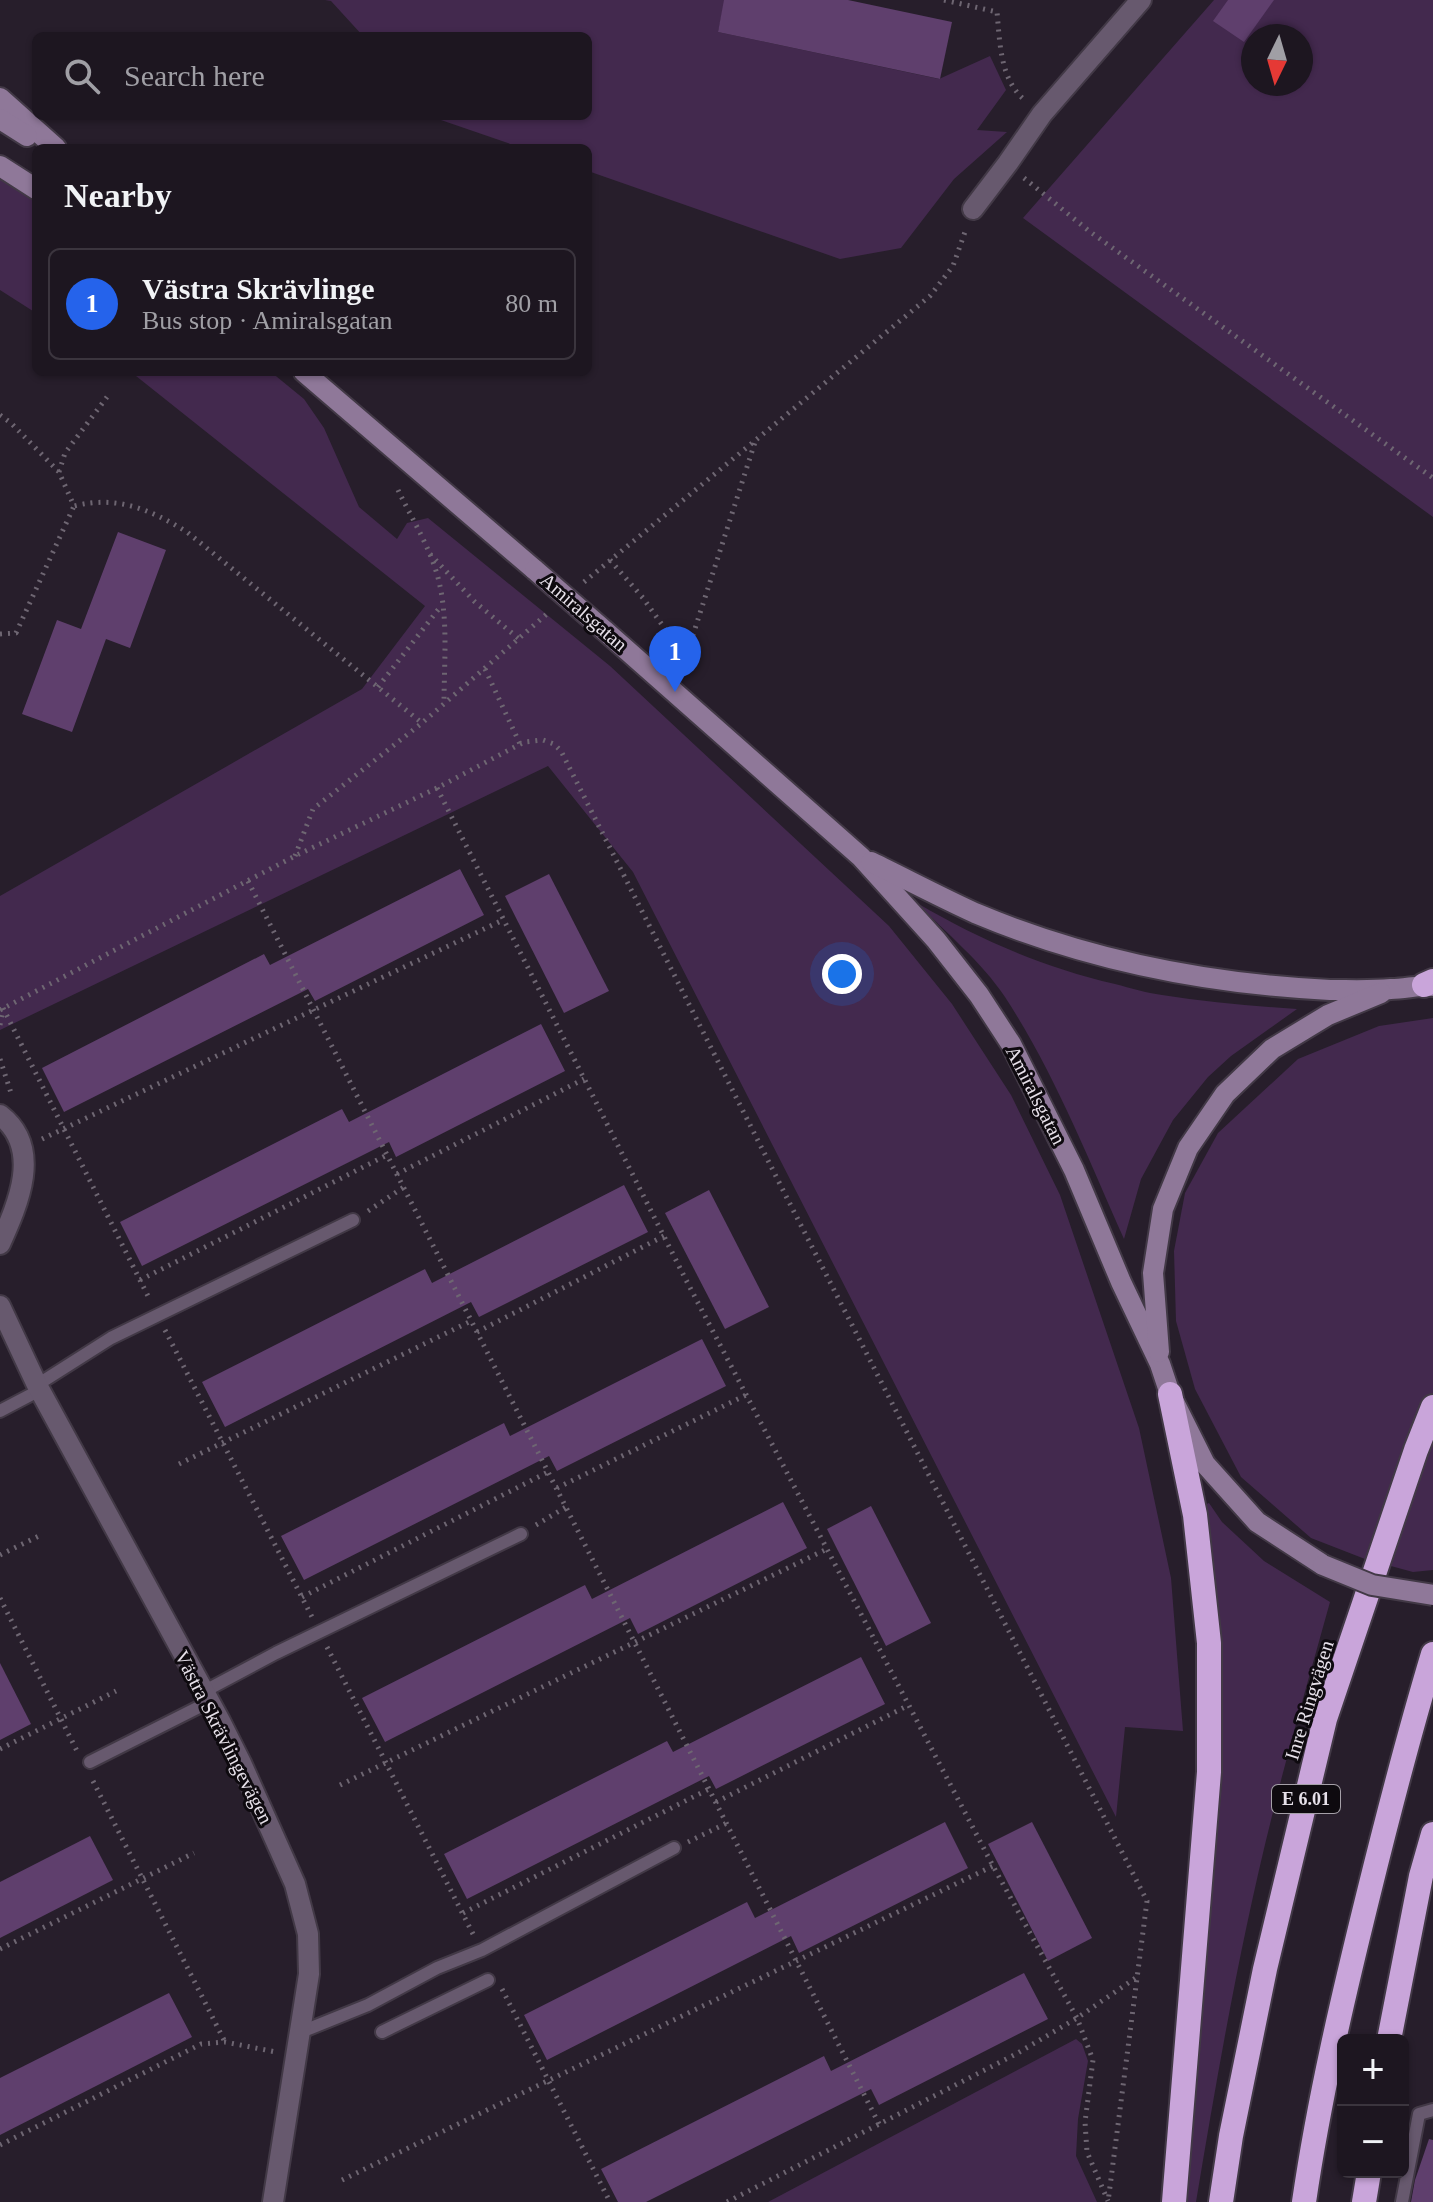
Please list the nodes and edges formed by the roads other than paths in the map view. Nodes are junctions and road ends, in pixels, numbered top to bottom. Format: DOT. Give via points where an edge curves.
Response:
graph roads {
  1 [pos="1141,0"];
  2 [pos="0,98"];
  3 [pos="0,119"];
  4 [pos="41,144"];
  5 [pos="52,144"];
  6 [pos="0,166"];
  7 [pos="32,186"];
  8 [pos="973,209"];
  9 [pos="309,376"];
  10 [pos="861,857"];
  11 [pos="1430,984"];
  12 [pos="1391,989"];
  13 [pos="0,1115"];
  14 [pos="353,1220"];
  15 [pos="0,1244"];
  16 [pos="0,1306"];
  17 [pos="1160,1364"];
  18 [pos="39,1387"];
  19 [pos="1170,1394"];
  20 [pos="1433,1407"];
  21 [pos="0,1411"];
  22 [pos="521,1534"];
  23 [pos="1433,1595"];
  24 [pos="1433,1654"];
  25 [pos="206,1697"];
  26 [pos="86,1764"];
  27 [pos="1433,1834"];
  28 [pos="674,1848"];
  29 [pos="488,1980"];
  30 [pos="301,2032"];
  31 [pos="382,2032"];
  32 [pos="1390,2034"];
  33 [pos="1433,2110"];
  34 [pos="1368,2178"];
  35 [pos="273,2202"];
  36 [pos="1174,2202"];
  37 [pos="1221,2202"];
  38 [pos="1304,2202"];
  39 [pos="1364,2202"];
  40 [pos="1402,2202"];
  1 -- 8 [label="street" via="1042,114"];
  2 -- 5 [label="main road"];
  3 -- 4 [label="main road"];
  6 -- 7 [label="main road"];
  9 -- 10 [label="main road, Amiralsgatan, bridge"];
  10 -- 12 [label="main road, Amiralsgatan" via="975,913 1106,957 1278,986"];
  10 -- 17 [label="main road, Amiralsgatan" via="936,940 1011,1044"];
  11 -- 12 [label="main road, Amiralsgatan"];
  12 -- 17 [label="main road, Amiralsgatan" via="1328,1015 1272,1049 1225,1094 1188,1148 1163,1209 1153,1273"];
  13 -- 15 [label="street" via="24,1148 22,1184"];
  14 -- 18 [label="lane" via="111,1338"];
  16 -- 18 [label="street, Västra Skrävlingevägen"];
  17 -- 19 [label="main road, Amiralsgatan"];
  18 -- 21 [label="lane"];
  18 -- 25 [label="street, Västra Skrävlingevägen"];
  19 -- 23 [label="main road, Amiralsgatan, bridge" via="1205,1464 1257,1522 1323,1565 1372,1585"];
  19 -- 36 [label="highway" via="1195,1515 1209,1657 1205,1845"];
  20 -- 37 [label="highway, Inre Ringvägen / E 6.01" via="1325,1719 1265,1969"];
  22 -- 25 [label="lane" via="319,1632"];
  24 -- 38 [label="highway" via="1345,1989"];
  25 -- 26 [label="lane"];
  25 -- 30 [label="street, Västra Skrävlingevägen" via="295,1884 308,1934"];
  27 -- 32 [label="highway"];
  28 -- 30 [label="lane" via="482,1950"];
  29 -- 31 [label="lane"];
  30 -- 35 [label="street, Västra Skrävlingevägen"];
  33 -- 40 [label="lane" via="1419,2114"];
  34 -- 39 [label="highway"];
}
